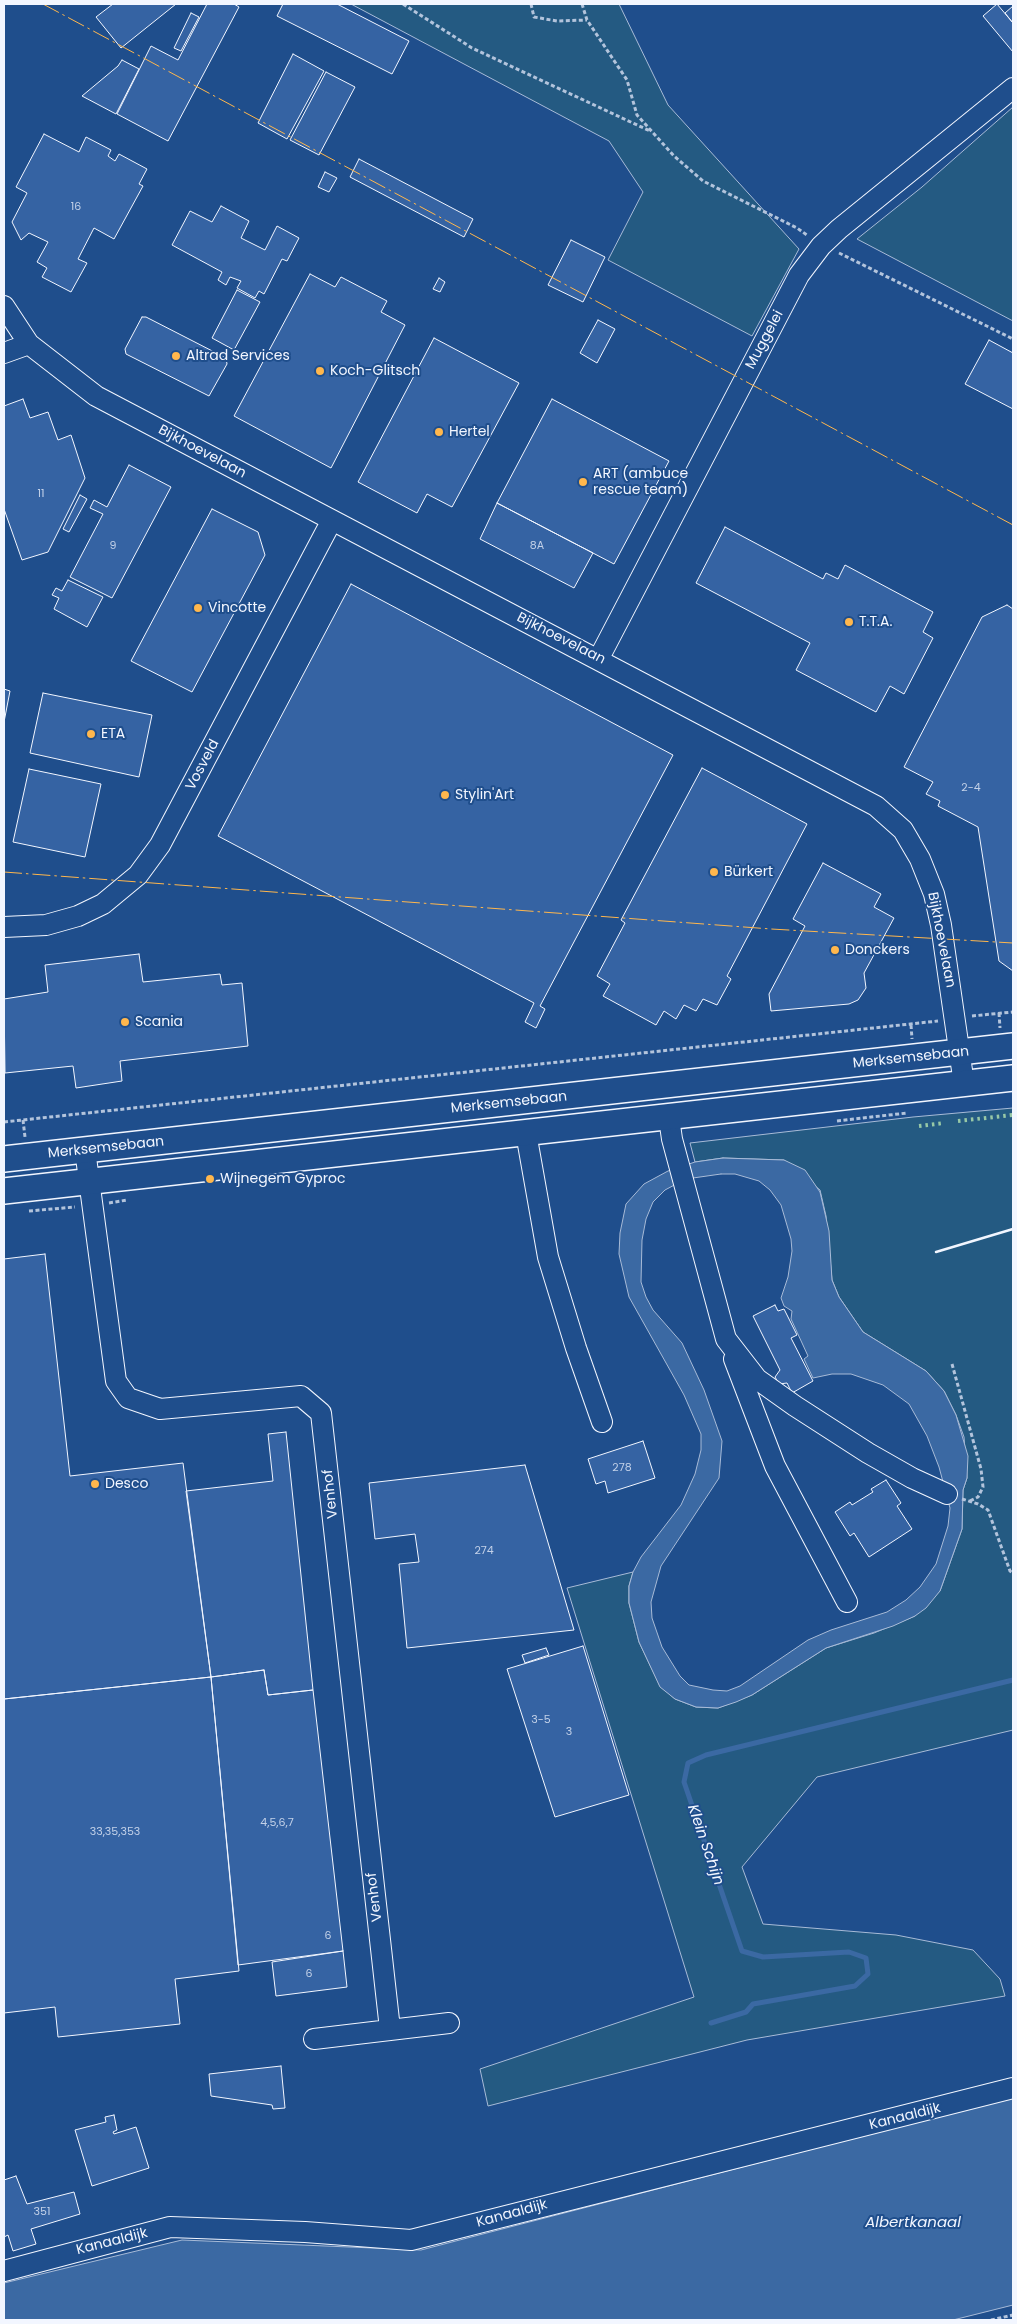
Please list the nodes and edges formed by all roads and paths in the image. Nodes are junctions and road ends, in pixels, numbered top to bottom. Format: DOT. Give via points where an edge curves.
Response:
graph roads {
  1 [pos="403,4"];
  2 [pos="531,4"];
  3 [pos="582,4"];
  4 [pos="587,20"];
  5 [pos="1013,88"];
  6 [pos="653,132"];
  7 [pos="822,245"];
  8 [pos="4,306"];
  9 [pos="1013,340"];
  10 [pos="28,344"];
  11 [pos="4,353"];
  12 [pos="332,520"];
  13 [pos="599,658"];
  14 [pos="4,927"];
  15 [pos="1013,1012"];
  16 [pos="999,1013"];
  17 [pos="954,1018"];
  18 [pos="911,1025"];
  19 [pos="1007,1037"];
  20 [pos="912,1041"];
  21 [pos="960,1052"];
  22 [pos="1013,1078"];
  23 [pos="964,1084"];
  24 [pos="669,1118"];
  25 [pos="4,1122"];
  26 [pos="526,1133"];
  27 [pos="85,1150"];
  28 [pos="4,1159"];
  29 [pos="89,1181"];
  30 [pos="4,1190"];
  31 [pos="726,1339"];
  32 [pos="952,1364"];
  33 [pos="602,1422"];
  34 [pos="947,1494"];
  35 [pos="1013,1574"];
  36 [pos="847,1602"];
  37 [pos="449,2023"];
  38 [pos="390,2029"];
  39 [pos="314,2039"];
  40 [pos="1013,2088"];
  41 [pos="4,2271"];
  42 [pos="1013,2315"];
  43 [pos="992,2320"];
  1 -- 6 [label="path" via="472,48"];
  2 -- 4 [label="path" via="534,16 557,21"];
  3 -- 4 [label="path"];
  4 -- 6 [label="path" via="628,80 637,115"];
  5 -- 7 [label="street, Muggelei"];
  6 -- 7 [label="path" via="703,181 797,228"];
  7 -- 9 [label="path"];
  7 -- 13 [label="street, Muggelei" via="799,275"];
  8 -- 10 [label="street, Bijkhoevelaan"];
  10 -- 11 [label="street"];
  10 -- 12 [label="street, Bijkhoevelaan" via="96,396"];
  12 -- 13 [label="street, Bijkhoevelaan"];
  12 -- 14 [label="street, Vosveld" via="160,845 138,875 103,904 78,916 46,925"];
  13 -- 17 [label="street, Bijkhoevelaan" via="876,806 903,830 920,859 934,894"];
  15 -- 16 [label="path"];
  16 -- 17 [label="path"];
  16 -- 19 [label="path"];
  17 -- 18 [label="path"];
  17 -- 21 [label="street, Bijkhoevelaan"];
  18 -- 20 [label="path"];
  18 -- 25 [label="path"];
  19 -- 21 [label="main road, Merksemsebaan"];
  21 -- 23 [label="street, Bijkhoevelaan"];
  21 -- 27 [label="main road, Merksemsebaan"];
  22 -- 23 [label="main road"];
  23 -- 24 [label="main road"];
  24 -- 26 [label="main road"];
  24 -- 31 [label="street"];
  26 -- 29 [label="main road"];
  26 -- 33 [label="street" via="548,1257"];
  27 -- 28 [label="main road, Merksemsebaan"];
  27 -- 29 [label="street, Venhof"];
  29 -- 30 [label="main road"];
  29 -- 38 [label="street, Venhof" via="116,1381 128,1398 160,1409 301,1396 321,1413"];
  31 -- 34 [label="street" via="757,1379 795,1406 868,1453"];
  31 -- 36 [label="street" via="775,1466"];
  32 -- 35 [label="path" via="981,1469 983,1488 978,1497 968,1502 988,1510"];
  37 -- 38 [label="street"];
  38 -- 39 [label="street"];
  40 -- 41 [label="street, Kanaaldijk" via="412,2240 170,2227"];
  42 -- 43 [label="path"];
}
